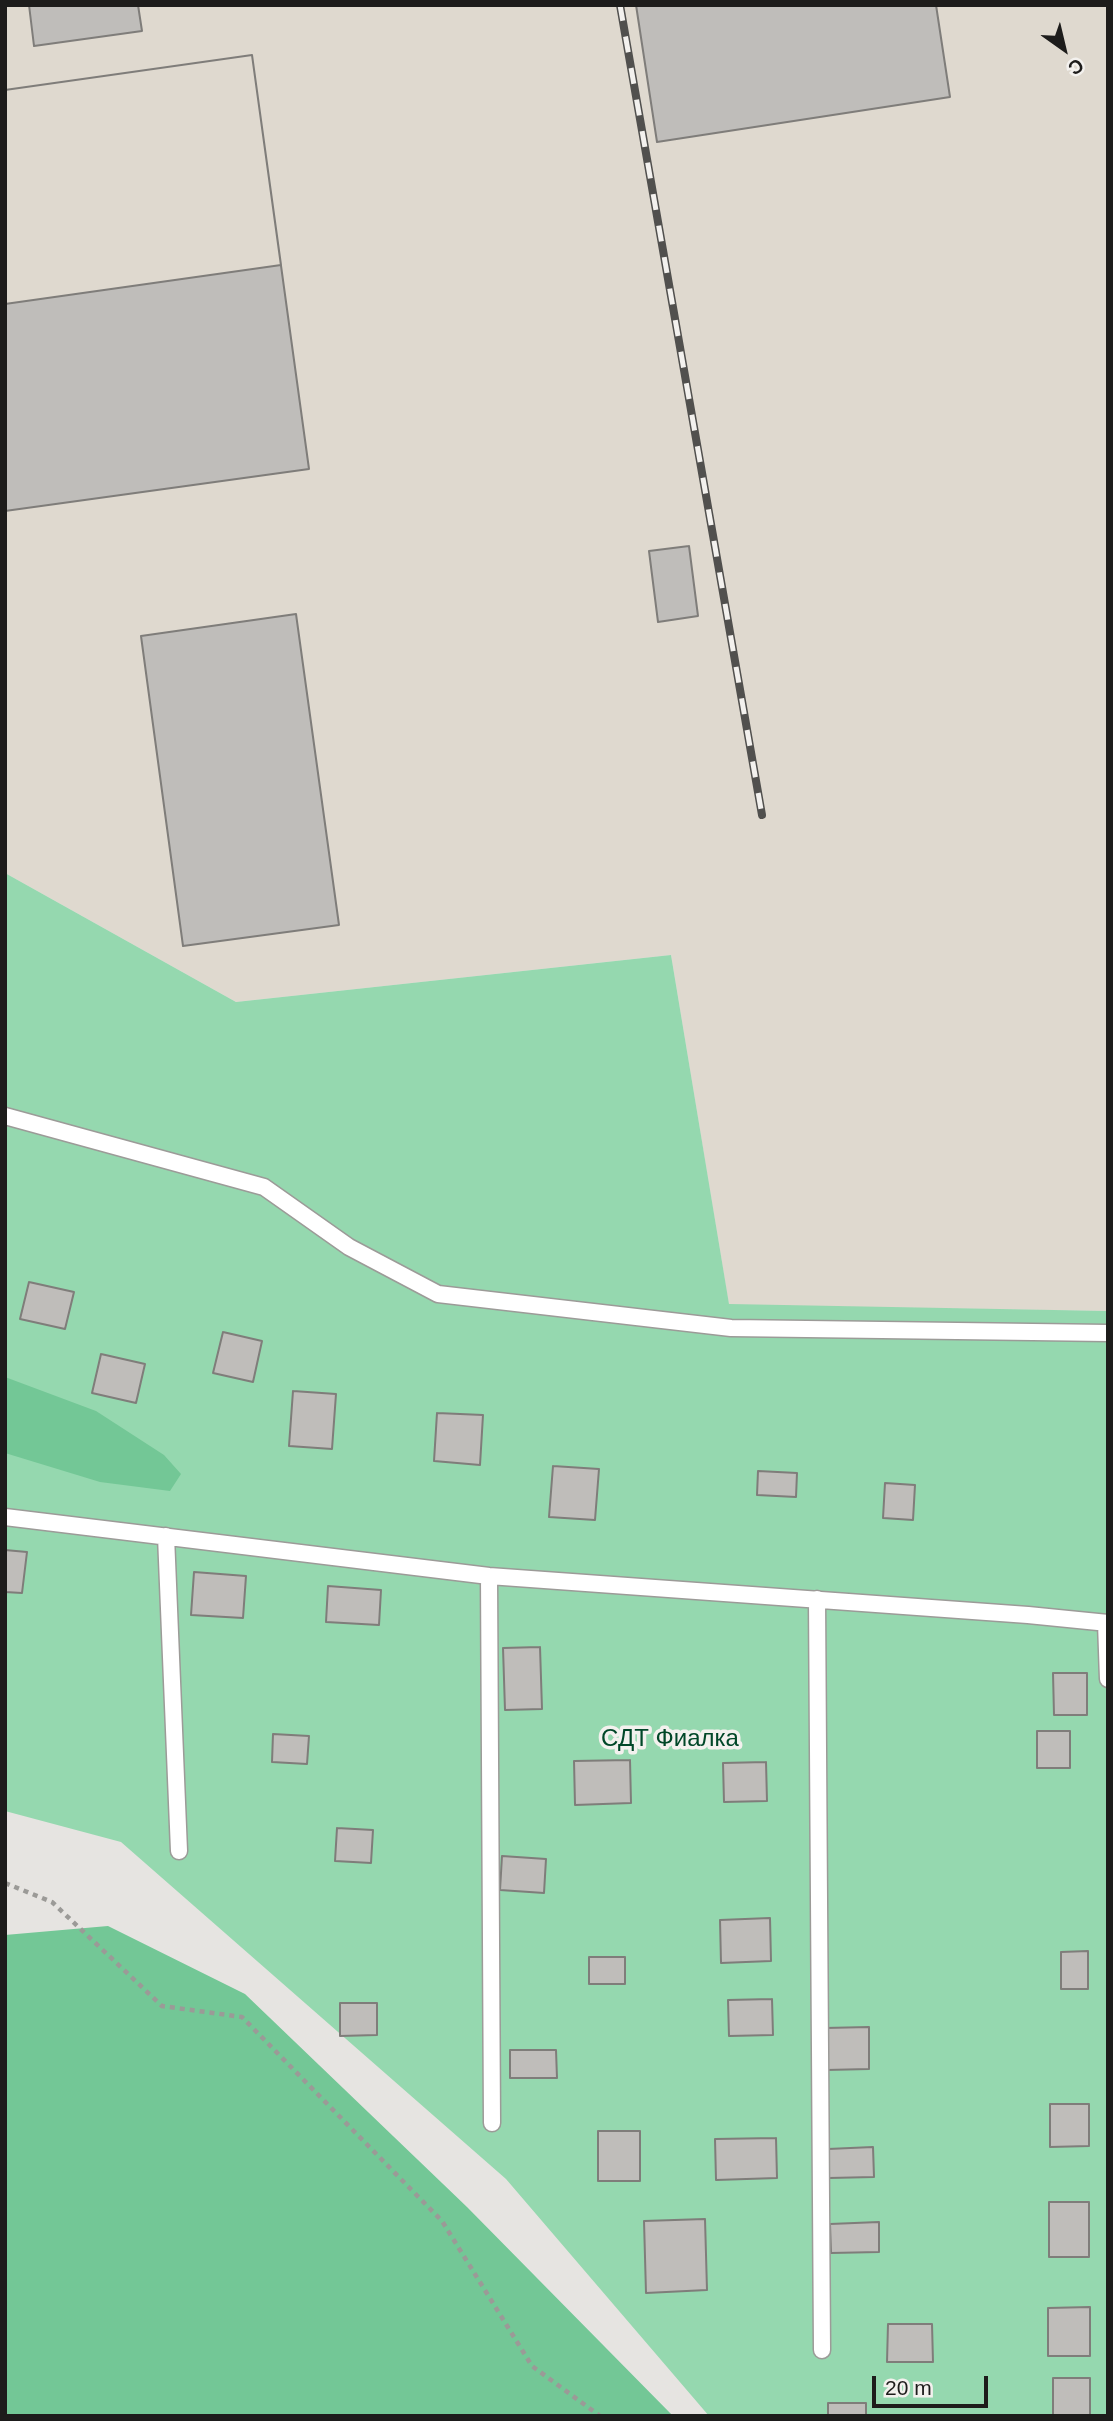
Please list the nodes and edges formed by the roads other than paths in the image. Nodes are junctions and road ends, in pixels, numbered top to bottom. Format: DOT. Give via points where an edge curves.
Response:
graph roads {
  1 [pos="5,1116"];
  2 [pos="1108,1333"];
  3 [pos="5,1517"];
  4 [pos="166,1536"];
  5 [pos="489,1576"];
  6 [pos="817,1600"];
  7 [pos="1107,1623"];
  8 [pos="1108,1679"];
  9 [pos="178,1851"];
  10 [pos="492,2123"];
  11 [pos="822,2350"];
  1 -- 2 [label="lane" via="264,1187 349,1247 438,1294 731,1328"];
  3 -- 4 [label="lane"];
  4 -- 5 [label="lane"];
  4 -- 9 [label="lane"];
  5 -- 6 [label="lane"];
  5 -- 10 [label="lane"];
  6 -- 7 [label="lane"];
  6 -- 11 [label="lane"];
  7 -- 8 [label="lane"];
}
